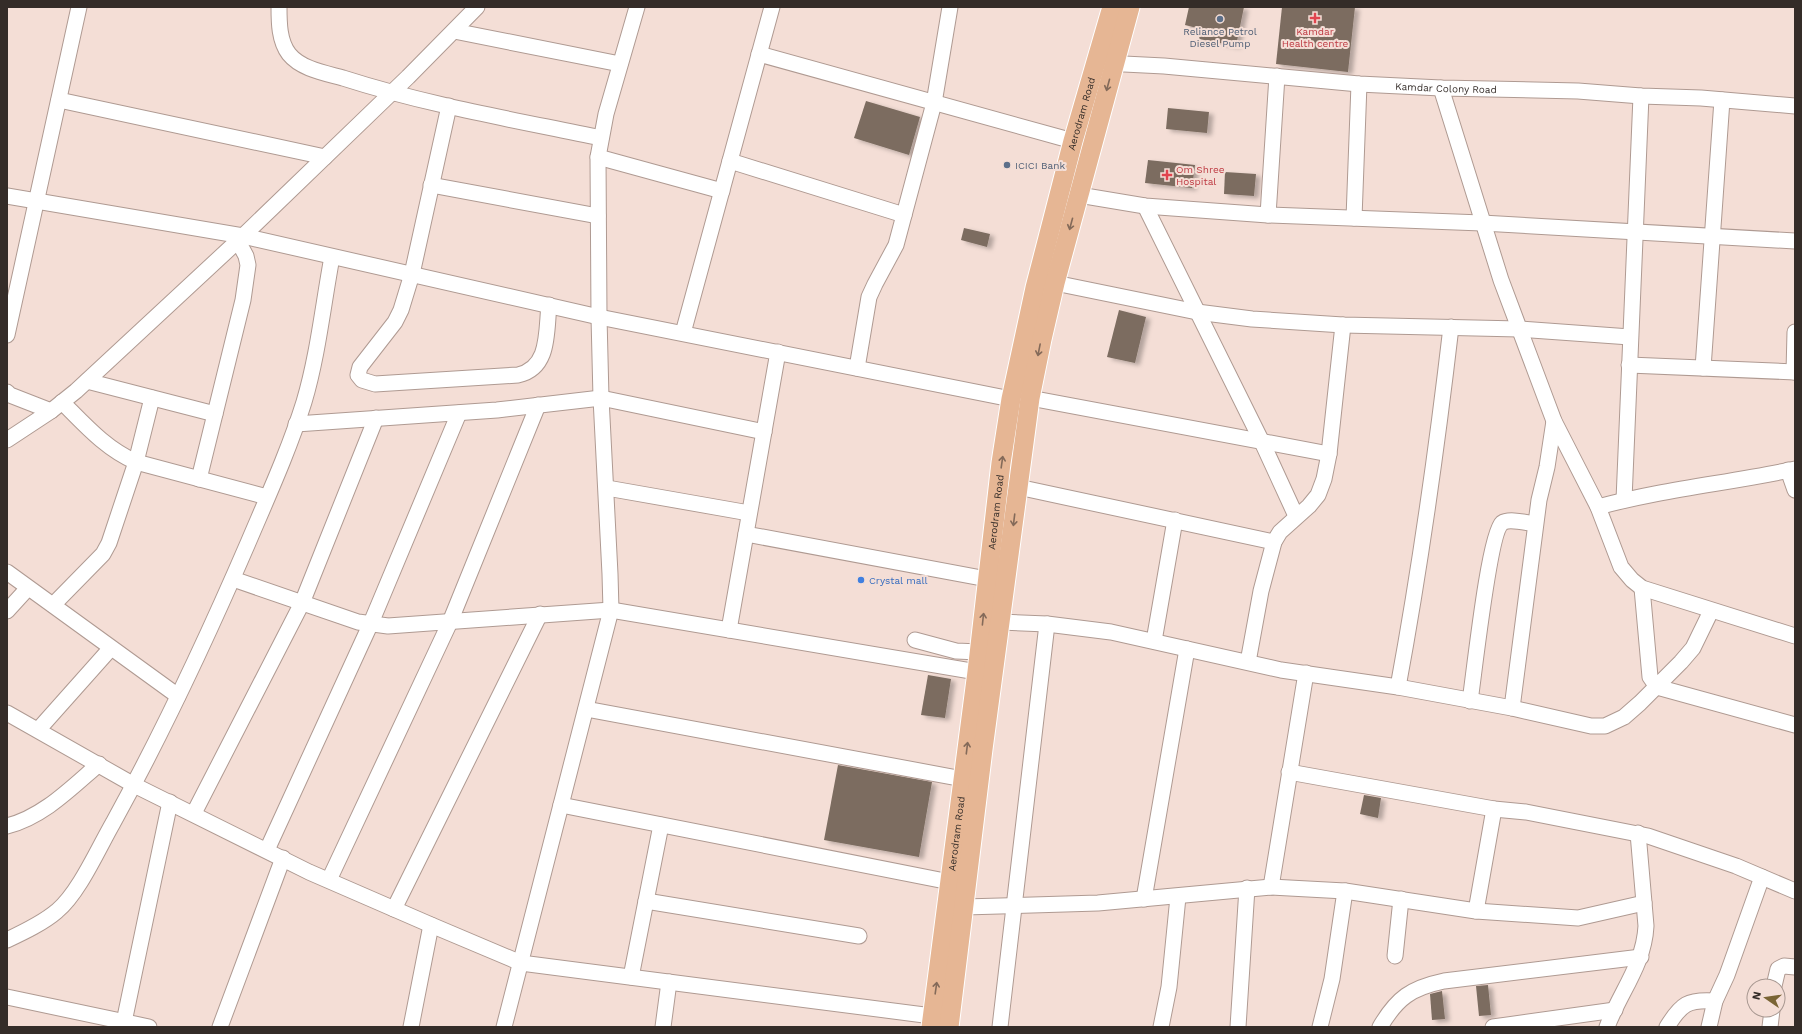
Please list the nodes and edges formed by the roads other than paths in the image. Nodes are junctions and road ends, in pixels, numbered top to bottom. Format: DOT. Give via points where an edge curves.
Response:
graph roads {
  1 [pos="79,7"];
  2 [pos="279,7"];
  3 [pos="477,7"];
  4 [pos="637,7"];
  5 [pos="772,7"];
  6 [pos="950,7"];
  7 [pos="1112,7"];
  8 [pos="1130,7"];
  9 [pos="454,31"];
  10 [pos="759,54"];
  11 [pos="1105,63"];
  12 [pos="620,64"];
  13 [pos="1277,76"];
  14 [pos="1359,84"];
  15 [pos="1441,88"];
  16 [pos="390,93"];
  17 [pos="1641,96"];
  18 [pos="58,100"];
  19 [pos="1722,100"];
  20 [pos="934,103"];
  21 [pos="449,106"];
  22 [pos="1795,106"];
  23 [pos="601,138"];
  24 [pos="1073,141"];
  25 [pos="325,157"];
  26 [pos="598,157"];
  27 [pos="730,161"];
  28 [pos="432,185"];
  29 [pos="722,191"];
  30 [pos="1079,195"];
  31 [pos="7,196"];
  32 [pos="37,201"];
  33 [pos="1145,206"];
  34 [pos="904,215"];
  35 [pos="1268,215"];
  36 [pos="598,216"];
  37 [pos="1354,218"];
  38 [pos="1482,223"];
  39 [pos="1634,232"];
  40 [pos="1712,236"];
  41 [pos="240,239"];
  42 [pos="1795,241"];
  43 [pos="332,257"];
  44 [pos="412,274"];
  45 [pos="1055,283"];
  46 [pos="549,305"];
  47 [pos="1197,312"];
  48 [pos="599,317"];
  49 [pos="1343,325"];
  50 [pos="1451,327"];
  51 [pos="1519,329"];
  52 [pos="1795,332"];
  53 [pos="683,333"];
  54 [pos="7,335"];
  55 [pos="1630,337"];
  56 [pos="778,352"];
  57 [pos="1629,365"];
  58 [pos="857,368"];
  59 [pos="1703,368"];
  60 [pos="1794,372"];
  61 [pos="87,381"];
  62 [pos="7,392"];
  63 [pos="152,398"];
  64 [pos="601,398"];
  65 [pos="1011,398"];
  66 [pos="1030,398"];
  67 [pos="538,405"];
  68 [pos="56,407"];
  69 [pos="459,413"];
  70 [pos="215,414"];
  71 [pos="376,418"];
  72 [pos="1554,421"];
  73 [pos="296,424"];
  74 [pos="764,432"];
  75 [pos="7,440"];
  76 [pos="1262,442"];
  77 [pos="1329,454"];
  78 [pos="136,462"];
  79 [pos="1791,470"];
  80 [pos="199,479"];
  81 [pos="1018,487"];
  82 [pos="606,488"];
  83 [pos="1795,490"];
  84 [pos="267,497"];
  85 [pos="1624,500"];
  86 [pos="1598,507"];
  87 [pos="749,513"];
  88 [pos="1296,516"];
  89 [pos="1174,520"];
  90 [pos="1536,524"];
  91 [pos="746,534"];
  92 [pos="1274,542"];
  93 [pos="7,572"];
  94 [pos="233,579"];
  95 [pos="987,579"];
  96 [pos="28,588"];
  97 [pos="1642,588"];
  98 [pos="302,604"];
  99 [pos="53,605"];
  100 [pos="610,610"];
  101 [pos="7,611"];
  102 [pos="1711,611"];
  103 [pos="540,614"];
  104 [pos="450,622"];
  105 [pos="1000,622"];
  106 [pos="371,624"];
  107 [pos="1048,624"];
  108 [pos="728,630"];
  109 [pos="1795,636"];
  110 [pos="914,640"];
  111 [pos="1154,641"];
  112 [pos="111,648"];
  113 [pos="1187,649"];
  114 [pos="979,652"];
  115 [pos="1248,662"];
  116 [pos="977,672"];
  117 [pos="1306,673"];
  118 [pos="1398,687"];
  119 [pos="1657,687"];
  120 [pos="178,696"];
  121 [pos="1470,700"];
  122 [pos="586,708"];
  123 [pos="1512,708"];
  124 [pos="7,713"];
  125 [pos="1795,725"];
  126 [pos="38,730"];
  127 [pos="99,764"];
  128 [pos="1289,772"];
  129 [pos="963,779"];
  130 [pos="134,785"];
  131 [pos="170,802"];
  132 [pos="561,805"];
  133 [pos="1494,808"];
  134 [pos="194,813"];
  135 [pos="661,825"];
  136 [pos="7,826"];
  137 [pos="1638,833"];
  138 [pos="267,850"];
  139 [pos="283,858"];
  140 [pos="1762,876"];
  141 [pos="329,880"];
  142 [pos="950,882"];
  143 [pos="1271,887"];
  144 [pos="1247,888"];
  145 [pos="1346,891"];
  146 [pos="1795,891"];
  147 [pos="1178,897"];
  148 [pos="1144,899"];
  149 [pos="1400,899"];
  150 [pos="646,901"];
  151 [pos="1644,903"];
  152 [pos="1014,906"];
  153 [pos="964,907"];
  154 [pos="394,909"];
  155 [pos="1476,911"];
  156 [pos="431,925"];
  157 [pos="859,936"];
  158 [pos="7,940"];
  159 [pos="1395,956"];
  160 [pos="1641,957"];
  161 [pos="521,963"];
  162 [pos="1795,967"];
  163 [pos="631,977"];
  164 [pos="1776,978"];
  165 [pos="669,982"];
  166 [pos="7,997"];
  167 [pos="1715,1001"];
  168 [pos="1615,1010"];
  169 [pos="932,1021"];
  170 [pos="124,1022"];
  171 [pos="149,1027"];
  172 [pos="220,1027"];
  173 [pos="412,1027"];
  174 [pos="504,1027"];
  175 [pos="663,1027"];
  176 [pos="949,1027"];
  177 [pos="1000,1027"];
  178 [pos="1161,1027"];
  179 [pos="1238,1027"];
  180 [pos="1320,1027"];
  181 [pos="1380,1027"];
  182 [pos="1494,1027"];
  183 [pos="1607,1027"];
  184 [pos="1667,1027"];
  185 [pos="1709,1027"];
  1 -- 18 [label="street"];
  2 -- 16 [label="street" via="282,42 289,54 305,66"];
  3 -- 9 [label="street"];
  4 -- 12 [label="street"];
  5 -- 10 [label="street"];
  6 -- 20 [label="street"];
  7 -- 11 [label="main road, Aerodram Road"];
  8 -- 11 [label="main road, Aerodram Road"];
  9 -- 12 [label="street"];
  9 -- 16 [label="street"];
  10 -- 20 [label="street"];
  10 -- 27 [label="street"];
  11 -- 13 [label="street, Kamdar Colony Road"];
  11 -- 24 [label="main road, Aerodram Road"];
  11 -- 30 [label="main road, Aerodram Road, one-way"];
  12 -- 23 [label="street"];
  13 -- 14 [label="street, Kamdar Colony Road"];
  13 -- 35 [label="street"];
  14 -- 15 [label="street, Kamdar Colony Road"];
  14 -- 37 [label="street"];
  15 -- 17 [label="street, Kamdar Colony Road" via="1547,89"];
  15 -- 38 [label="street"];
  16 -- 21 [label="street"];
  16 -- 25 [label="street"];
  17 -- 19 [label="street, Kamdar Colony Road"];
  17 -- 39 [label="street"];
  18 -- 25 [label="street"];
  18 -- 32 [label="street"];
  19 -- 22 [label="street, Kamdar Colony Road"];
  19 -- 40 [label="street"];
  20 -- 24 [label="street"];
  20 -- 34 [label="street"];
  21 -- 23 [label="street"];
  21 -- 28 [label="street"];
  23 -- 26 [label="street"];
  24 -- 65 [label="main road, Aerodram Road" via="1035,288"];
  25 -- 41 [label="street"];
  26 -- 29 [label="street"];
  26 -- 36 [label="street"];
  27 -- 29 [label="street"];
  27 -- 34 [label="street"];
  28 -- 36 [label="street"];
  28 -- 44 [label="street"];
  29 -- 53 [label="street"];
  30 -- 33 [label="street"];
  30 -- 45 [label="main road, Aerodram Road, one-way"];
  31 -- 32 [label="street"];
  32 -- 41 [label="street"];
  32 -- 54 [label="street"];
  33 -- 35 [label="street"];
  33 -- 47 [label="street"];
  34 -- 58 [label="street" via="896,245 869,297"];
  35 -- 37 [label="street"];
  36 -- 48 [label="street"];
  37 -- 38 [label="street"];
  38 -- 39 [label="street"];
  38 -- 51 [label="street"];
  39 -- 40 [label="street"];
  39 -- 55 [label="street"];
  40 -- 42 [label="street"];
  40 -- 59 [label="street"];
  41 -- 43 [label="street"];
  41 -- 61 [label="street"];
  41 -- 70 [label="street" via="248,265 247,278"];
  43 -- 44 [label="street"];
  43 -- 73 [label="street" via="312,366"];
  44 -- 46 [label="street"];
  44 -- 46 [label="street" via="395,322 360,367 358,375 362,380 375,384 518,375 528,372 540,360 545,346"];
  45 -- 47 [label="street"];
  45 -- 66 [label="main road, Aerodram Road, one-way"];
  46 -- 48 [label="street"];
  47 -- 49 [label="street" via="1252,319"];
  47 -- 76 [label="street"];
  48 -- 53 [label="street"];
  48 -- 64 [label="street"];
  49 -- 50 [label="street"];
  49 -- 77 [label="street"];
  50 -- 51 [label="street"];
  50 -- 118 [label="street" via="1438,437"];
  51 -- 55 [label="street"];
  51 -- 72 [label="street"];
  52 -- 60 [label="street"];
  53 -- 56 [label="street"];
  55 -- 57 [label="street"];
  56 -- 58 [label="street"];
  56 -- 74 [label="street"];
  57 -- 59 [label="street"];
  57 -- 85 [label="street"];
  58 -- 65 [label="street"];
  59 -- 60 [label="street"];
  61 -- 63 [label="street"];
  61 -- 68 [label="street"];
  62 -- 68 [label="street"];
  63 -- 70 [label="street"];
  63 -- 78 [label="street"];
  64 -- 67 [label="street"];
  64 -- 74 [label="street"];
  64 -- 82 [label="street"];
  95 -- 65 [label="main road, Aerodram Road, one-way"];
  66 -- 76 [label="street"];
  66 -- 81 [label="main road, Aerodram Road"];
  67 -- 69 [label="street"];
  67 -- 104 [label="street"];
  68 -- 75 [label="street"];
  68 -- 78 [label="street" via="122,456"];
  69 -- 71 [label="street"];
  69 -- 106 [label="street"];
  70 -- 80 [label="street"];
  71 -- 73 [label="street"];
  71 -- 98 [label="street"];
  72 -- 86 [label="street"];
  72 -- 90 [label="street" via="1538,500"];
  73 -- 84 [label="street"];
  74 -- 87 [label="street"];
  76 -- 77 [label="street"];
  76 -- 88 [label="street"];
  77 -- 88 [label="street" via="1318,495"];
  78 -- 80 [label="street"];
  78 -- 99 [label="street" via="103,554"];
  79 -- 83 [label="street"];
  79 -- 85 [label="street"];
  80 -- 84 [label="street"];
  81 -- 89 [label="street"];
  81 -- 105 [label="main road, Aerodram Road, one-way"];
  82 -- 87 [label="street"];
  82 -- 100 [label="street"];
  84 -- 94 [label="street"];
  85 -- 86 [label="street"];
  86 -- 97 [label="street" via="1621,567"];
  87 -- 91 [label="street"];
  88 -- 92 [label="street"];
  89 -- 92 [label="street"];
  89 -- 111 [label="street"];
  90 -- 121 [label="street" via="1509,521 1503,523 1497,531 1487,577"];
  90 -- 123 [label="street"];
  91 -- 95 [label="street"];
  91 -- 108 [label="street"];
  92 -- 115 [label="street" via="1261,591"];
  93 -- 96 [label="street"];
  94 -- 98 [label="street"];
  94 -- 120 [label="street"];
  114 -- 95 [label="main road, Aerodram Road, one-way"];
  96 -- 99 [label="street"];
  96 -- 101 [label="street"];
  97 -- 102 [label="street"];
  97 -- 119 [label="street" via="1650,677"];
  98 -- 106 [label="street"];
  98 -- 134 [label="street"];
  99 -- 112 [label="street"];
  100 -- 103 [label="street"];
  100 -- 108 [label="street"];
  100 -- 122 [label="street"];
  102 -- 109 [label="street"];
  102 -- 119 [label="street" via="1693,648"];
  103 -- 104 [label="street"];
  103 -- 154 [label="street"];
  104 -- 106 [label="street" via="388,626"];
  104 -- 141 [label="street"];
  105 -- 107 [label="street"];
  105 -- 153 [label="main road, Aerodram Road"];
  106 -- 138 [label="street"];
  107 -- 111 [label="street" via="1111,632"];
  107 -- 152 [label="street"];
  108 -- 116 [label="street"];
  110 -- 114 [label="street" via="956,651"];
  111 -- 113 [label="street"];
  112 -- 120 [label="street"];
  112 -- 126 [label="street"];
  113 -- 115 [label="street"];
  113 -- 148 [label="street"];
  114 -- 116 [label="main road, Aerodram Road"];
  115 -- 117 [label="street"];
  129 -- 116 [label="main road, Aerodram Road, one-way"];
  117 -- 118 [label="street"];
  117 -- 128 [label="street"];
  118 -- 121 [label="street"];
  119 -- 123 [label="street" via="1624,717 1605,726 1591,726"];
  119 -- 125 [label="street"];
  120 -- 130 [label="street"];
  121 -- 123 [label="street"];
  122 -- 129 [label="street"];
  122 -- 132 [label="street"];
  124 -- 126 [label="street"];
  126 -- 127 [label="street"];
  127 -- 130 [label="street"];
  127 -- 136 [label="street" via="40,812"];
  128 -- 133 [label="street"];
  128 -- 143 [label="street"];
  129 -- 142 [label="main road, Aerodram Road"];
  130 -- 131 [label="street"];
  130 -- 158 [label="street" via="79,885 58,911"];
  131 -- 134 [label="street"];
  131 -- 170 [label="street"];
  132 -- 135 [label="street"];
  132 -- 161 [label="street"];
  133 -- 137 [label="street"];
  133 -- 155 [label="street"];
  134 -- 138 [label="street"];
  135 -- 142 [label="street"];
  135 -- 150 [label="street"];
  137 -- 140 [label="street"];
  137 -- 151 [label="street"];
  138 -- 139 [label="street"];
  139 -- 141 [label="street"];
  139 -- 172 [label="street"];
  140 -- 146 [label="street"];
  140 -- 167 [label="street" via="1727,975"];
  141 -- 154 [label="street"];
  169 -- 142 [label="main road, Aerodram Road, one-way"];
  143 -- 144 [label="street"];
  143 -- 145 [label="street"];
  144 -- 147 [label="street"];
  144 -- 179 [label="street"];
  145 -- 149 [label="street"];
  145 -- 180 [label="street" via="1332,979"];
  147 -- 148 [label="street"];
  147 -- 178 [label="street" via="1169,987"];
  148 -- 152 [label="street"];
  149 -- 155 [label="street"];
  149 -- 159 [label="street"];
  150 -- 157 [label="street"];
  150 -- 163 [label="street"];
  151 -- 155 [label="street" via="1578,918"];
  151 -- 160 [label="street" via="1646,926"];
  152 -- 153 [label="street"];
  152 -- 177 [label="street"];
  153 -- 176 [label="main road, Aerodram Road"];
  154 -- 156 [label="street"];
  156 -- 161 [label="street"];
  156 -- 173 [label="street"];
  160 -- 168 [label="street"];
  160 -- 181 [label="street" via="1430,984 1415,989 1403,997"];
  161 -- 163 [label="street"];
  161 -- 174 [label="street"];
  162 -- 164 [label="street" via="1784,966 1778,970"];
  163 -- 165 [label="street"];
  165 -- 169 [label="street"];
  165 -- 175 [label="street"];
  166 -- 170 [label="street"];
  167 -- 184 [label="street" via="1698,1000 1687,1003 1674,1015"];
  167 -- 185 [label="street"];
  168 -- 182 [label="street"];
  168 -- 183 [label="street"];
  170 -- 171 [label="street"];
}
